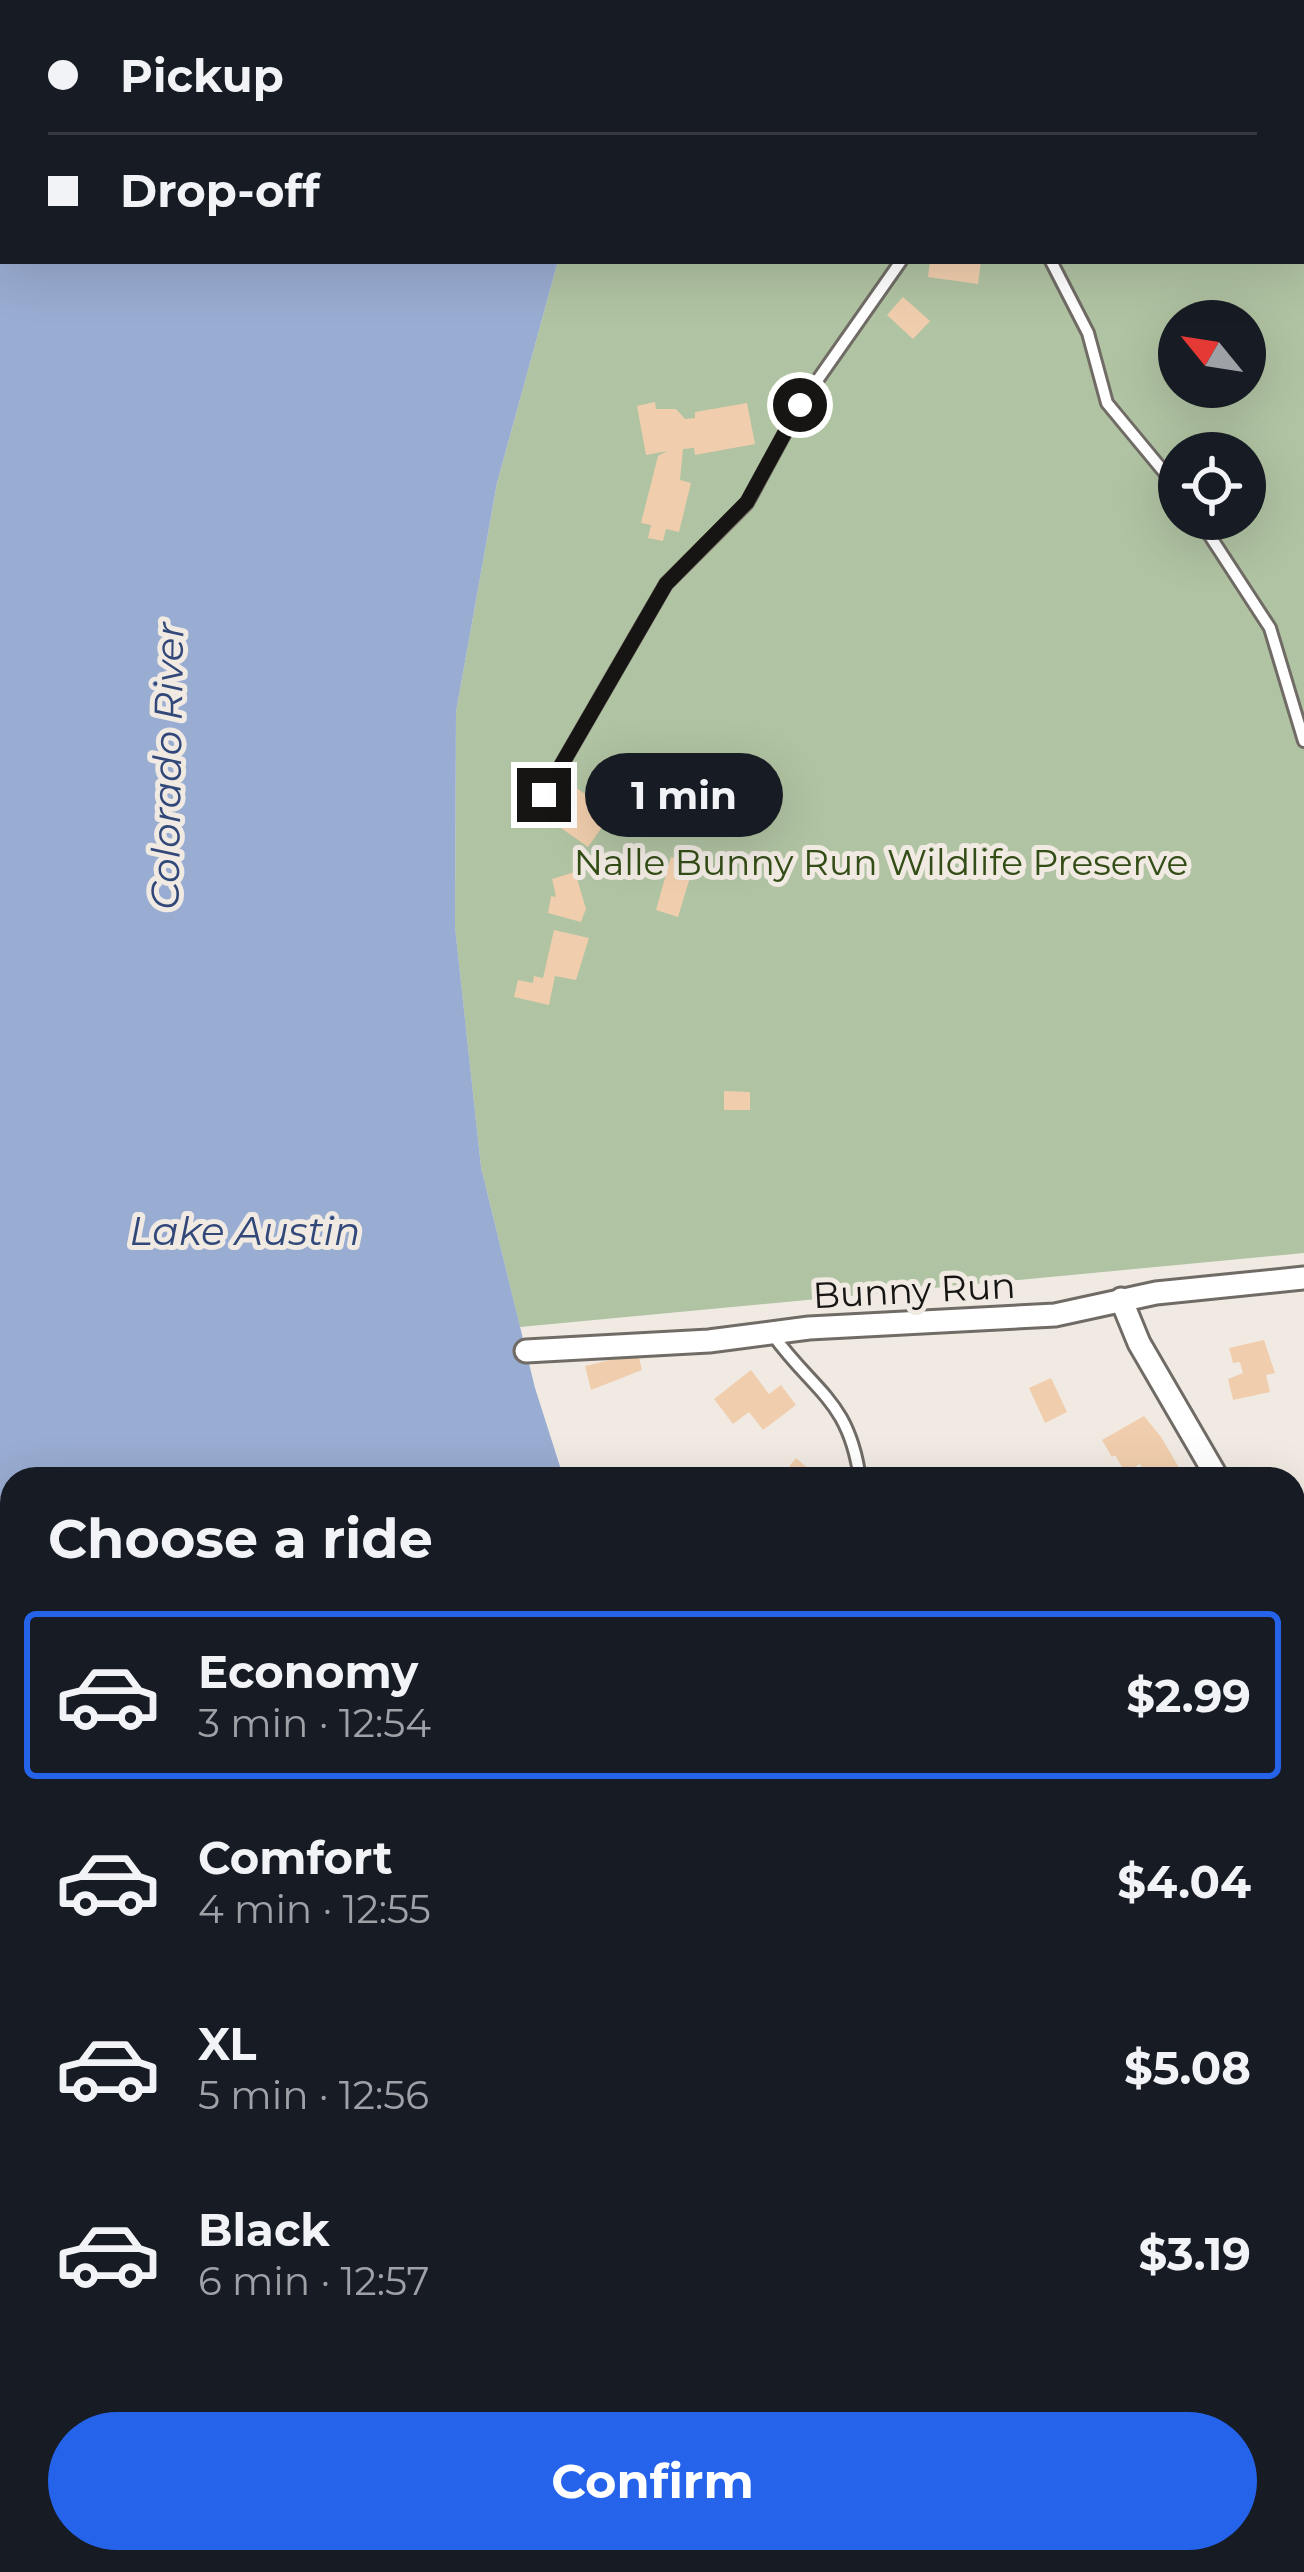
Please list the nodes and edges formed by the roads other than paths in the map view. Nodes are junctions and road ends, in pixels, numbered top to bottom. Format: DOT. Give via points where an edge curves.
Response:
graph roads {
  1 [pos="899,264"];
  2 [pos="1053,264"];
  3 [pos="1158,465"];
  4 [pos="1213,540"];
  5 [pos="1304,741"];
  6 [pos="544,795"];
  7 [pos="1304,1278"];
  8 [pos="1121,1299"];
  9 [pos="773,1335"];
  10 [pos="526,1351"];
  11 [pos="858,1467"];
  12 [pos="1211,1467"];
  1 -- 6 [label="lane" via="800,405 747,502 666,584"];
  2 -- 3 [label="lane" via="1088,333 1107,403"];
  4 -- 5 [label="lane" via="1270,628"];
  7 -- 8 [label="street, Bunny Run"];
  8 -- 9 [label="street, Bunny Run" via="1055,1315"];
  8 -- 12 [label="street"];
  9 -- 10 [label="street, Bunny Run"];
  9 -- 11 [label="lane" via="834,1399"];
}
